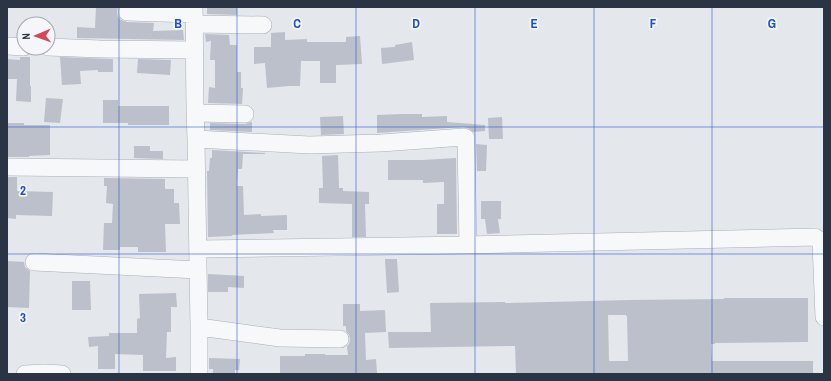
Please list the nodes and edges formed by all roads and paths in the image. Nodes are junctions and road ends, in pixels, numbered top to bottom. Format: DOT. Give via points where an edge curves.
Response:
graph roads {
  1 [pos="127,12"];
  2 [pos="194,15"];
  3 [pos="263,25"];
  4 [pos="56,48"];
  5 [pos="195,50"];
  6 [pos="195,113"];
  7 [pos="245,114"];
  8 [pos="196,139"];
  9 [pos="7,167"];
  10 [pos="196,169"];
  11 [pos="468,245"];
  12 [pos="198,249"];
  13 [pos="34,262"];
  14 [pos="198,270"];
  15 [pos="824,317"];
  16 [pos="199,327"];
  17 [pos="340,339"];
  18 [pos="25,374"];
  19 [pos="62,374"];
  20 [pos="199,374"];
  1 -- 2 [label="street"];
  2 -- 3 [label="street"];
  2 -- 5 [label="street"];
  4 -- 5 [label="street"];
  5 -- 6 [label="street"];
  6 -- 7 [label="street"];
  6 -- 8 [label="street"];
  8 -- 10 [label="street"];
  8 -- 11 [label="street" via="309,145 465,137"];
  9 -- 10 [label="street"];
  10 -- 12 [label="street"];
  11 -- 12 [label="street"];
  11 -- 15 [label="street" via="815,237 821,243"];
  12 -- 14 [label="street"];
  13 -- 14 [label="street"];
  14 -- 16 [label="street"];
  16 -- 17 [label="street" via="280,338"];
  16 -- 20 [label="street"];
  18 -- 19 [label="street"];
}
